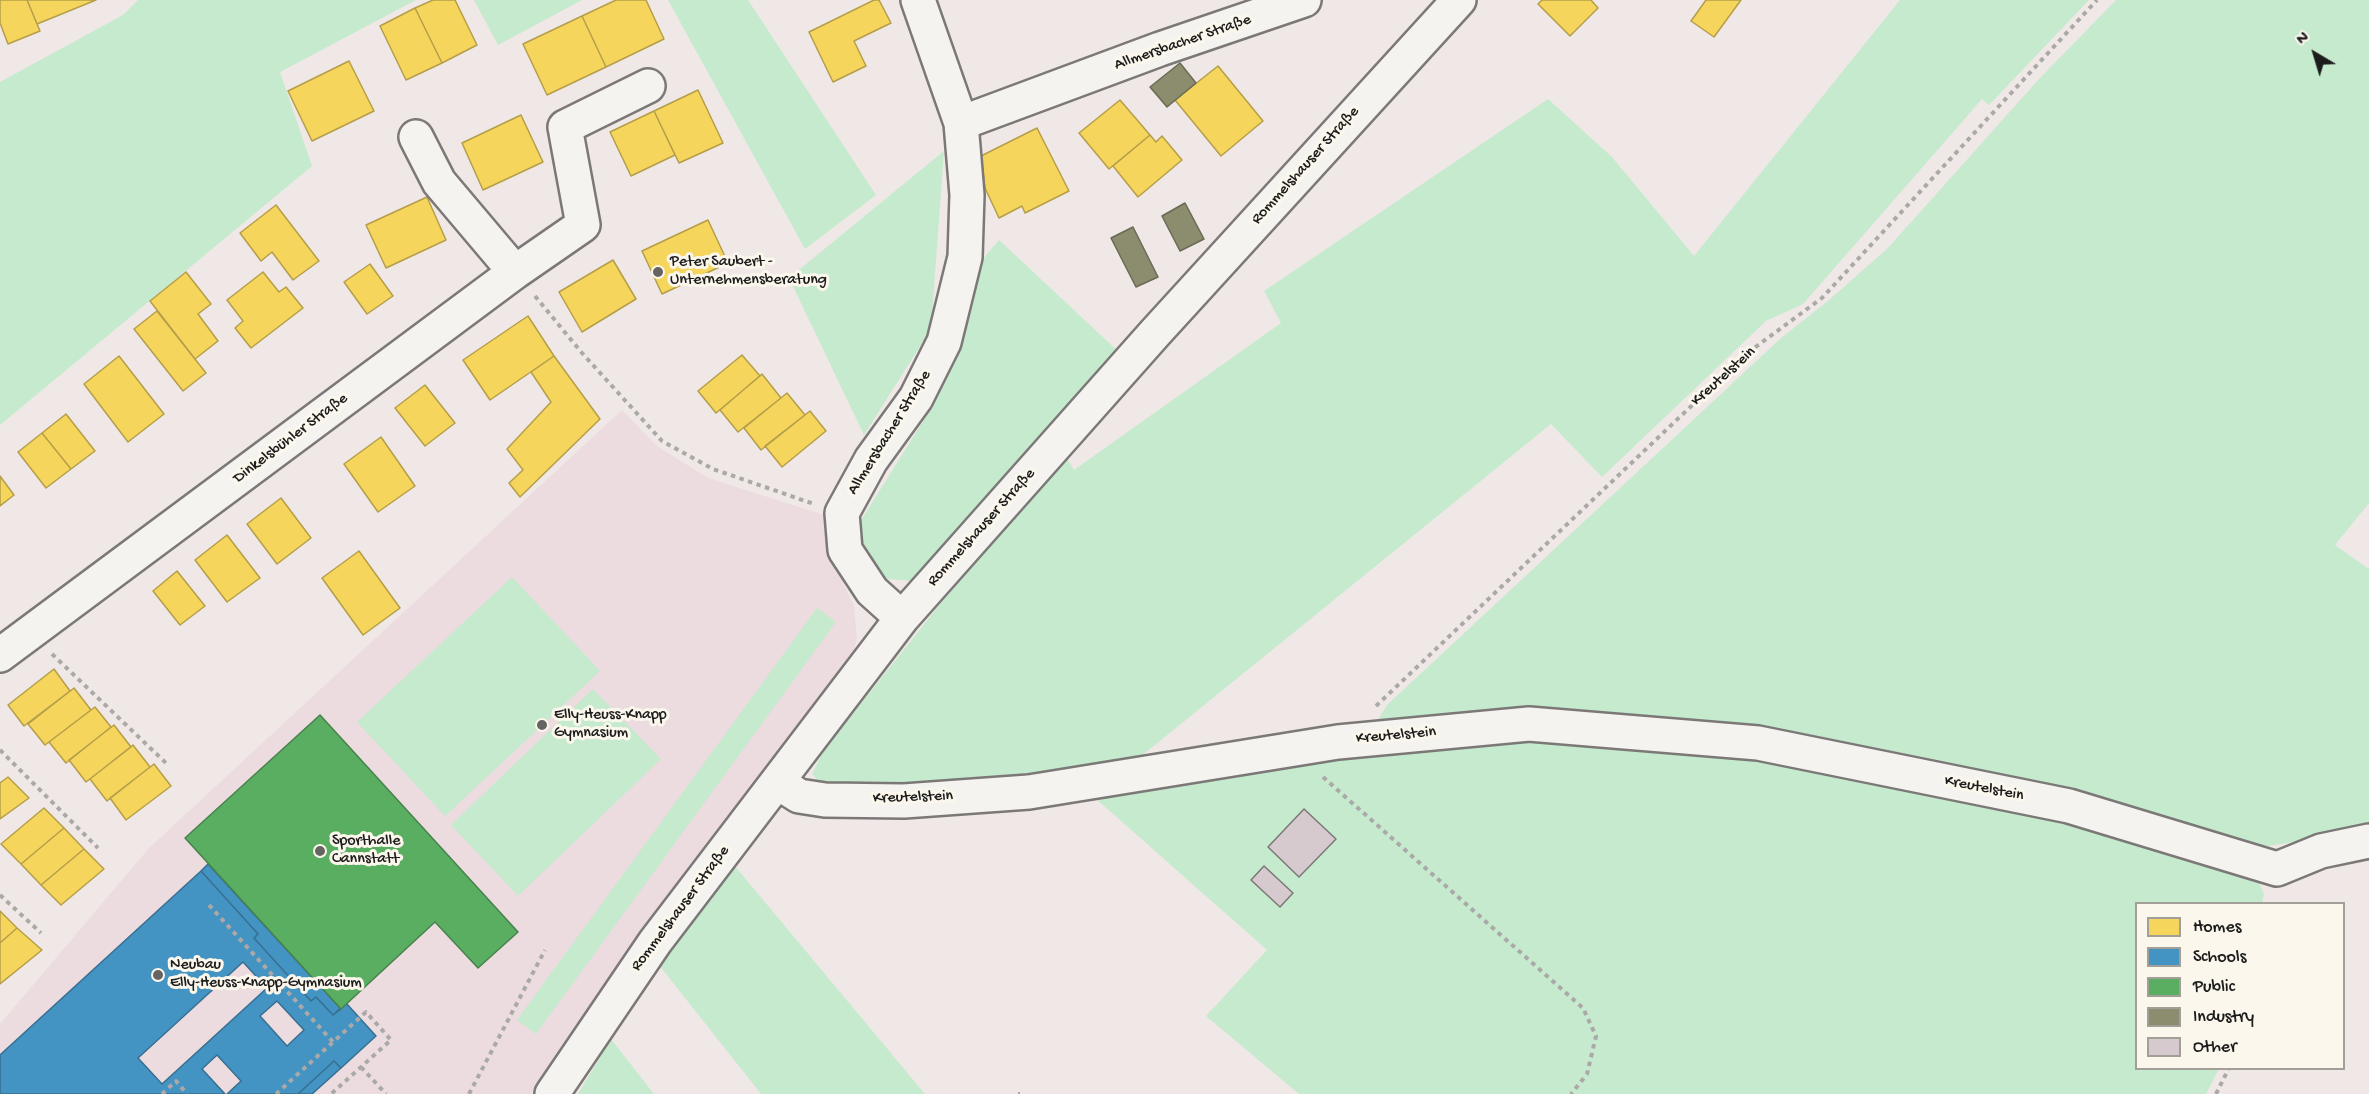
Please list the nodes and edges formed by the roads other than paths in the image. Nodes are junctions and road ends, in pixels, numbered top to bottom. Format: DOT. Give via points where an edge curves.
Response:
graph roads {
  1 [pos="918,0"];
  2 [pos="1304,0"];
  3 [pos="1459,0"];
  4 [pos="648,86"];
  5 [pos="961,123"];
  6 [pos="416,137"];
  7 [pos="515,272"];
  8 [pos="902,618"];
  9 [pos="0,655"];
  10 [pos="777,782"];
  11 [pos="2369,841"];
  12 [pos="552,1094"];
  1 -- 5 [label="street, Allmersbacher Straße"];
  2 -- 5 [label="street, Allmersbacher Straße"];
  3 -- 8 [label="street, Rommelshauser Straße" via="1171,315"];
  4 -- 7 [label="street, Dinkelsbühler Straße" via="565,127 583,225"];
  5 -- 8 [label="street, Allmersbacher Straße" via="967,195 965,257 944,342 916,398 871,460 842,513 845,550 872,591"];
  6 -- 7 [label="street" via="439,182"];
  7 -- 9 [label="street, Dinkelsbühler Straße"];
  8 -- 10 [label="street, Rommelshauser Straße"];
  10 -- 11 [label="street, Kreutelstein" via="799,796 825,800 904,801 1029,792 1291,748 1529,724 1758,744 2069,806 2277,869 2321,851"];
  10 -- 12 [label="street, Rommelshauser Straße" via="655,942"];
}
